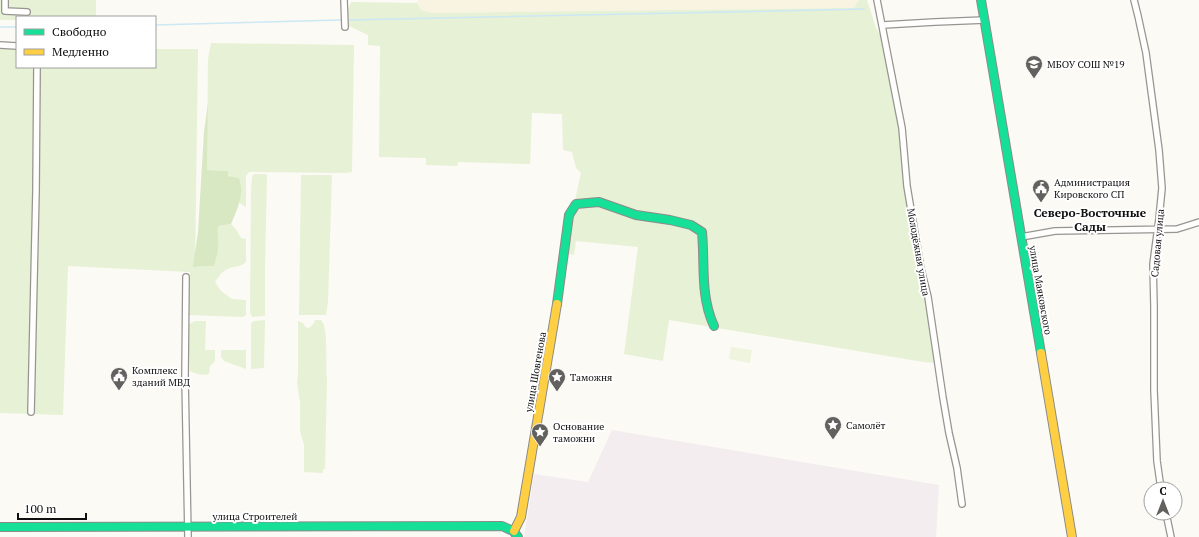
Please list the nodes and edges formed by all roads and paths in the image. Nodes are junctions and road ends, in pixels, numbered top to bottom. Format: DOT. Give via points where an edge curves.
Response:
graph roads {
  1 [pos="5,0"];
  2 [pos="344,0"];
  3 [pos="877,0"];
  4 [pos="981,0"];
  5 [pos="1134,0"];
  6 [pos="27,12"];
  7 [pos="985,20"];
  8 [pos="883,25"];
  9 [pos="345,27"];
  10 [pos="0,45"];
  11 [pos="16,46"];
  12 [pos="38,68"];
  13 [pos="1199,222"];
  14 [pos="1157,229"];
  15 [pos="1021,237"];
  16 [pos="186,277"];
  17 [pos="714,326"];
  18 [pos="31,412"];
  19 [pos="1160,481"];
  20 [pos="962,504"];
  21 [pos="1168,521"];
  22 [pos="188,526"];
  23 [pos="0,527"];
  24 [pos="514,532"];
  25 [pos="188,537"];
  26 [pos="1072,537"];
  27 [pos="1171,537"];
  1 -- 6 [label="street" via="5,11"];
  2 -- 9 [label="street"];
  3 -- 8 [label="street, Молодёжная улица"];
  4 -- 7 [label="street, улица Маяковского"];
  5 -- 14 [label="street, Садовая улица" via="1146,53 1159,150 1162,188"];
  7 -- 8 [label="street"];
  7 -- 15 [label="street, улица Маяковского"];
  8 -- 20 [label="street, Молодёжная улица" via="902,128 907,186"];
  10 -- 11 [label="street"];
  12 -- 18 [label="street"];
  13 -- 14 [label="street" via="1177,229"];
  14 -- 15 [label="street" via="1055,231"];
  14 -- 19 [label="street, Садовая улица" via="1153,264 1154,390"];
  15 -- 26 [label="street, улица Маяковского"];
  16 -- 22 [label="street"];
  17 -- 24 [label="street, улица Шовгенова" via="704,289 702,232 691,225 636,215 599,202 576,204 569,216 557,308 521,517"];
  21 -- 27 [label="street"];
  22 -- 23 [label="street, улица Строителей"];
  22 -- 24 [label="street, улица Строителей" via="502,526"];
  22 -- 25 [label="street"];
}
